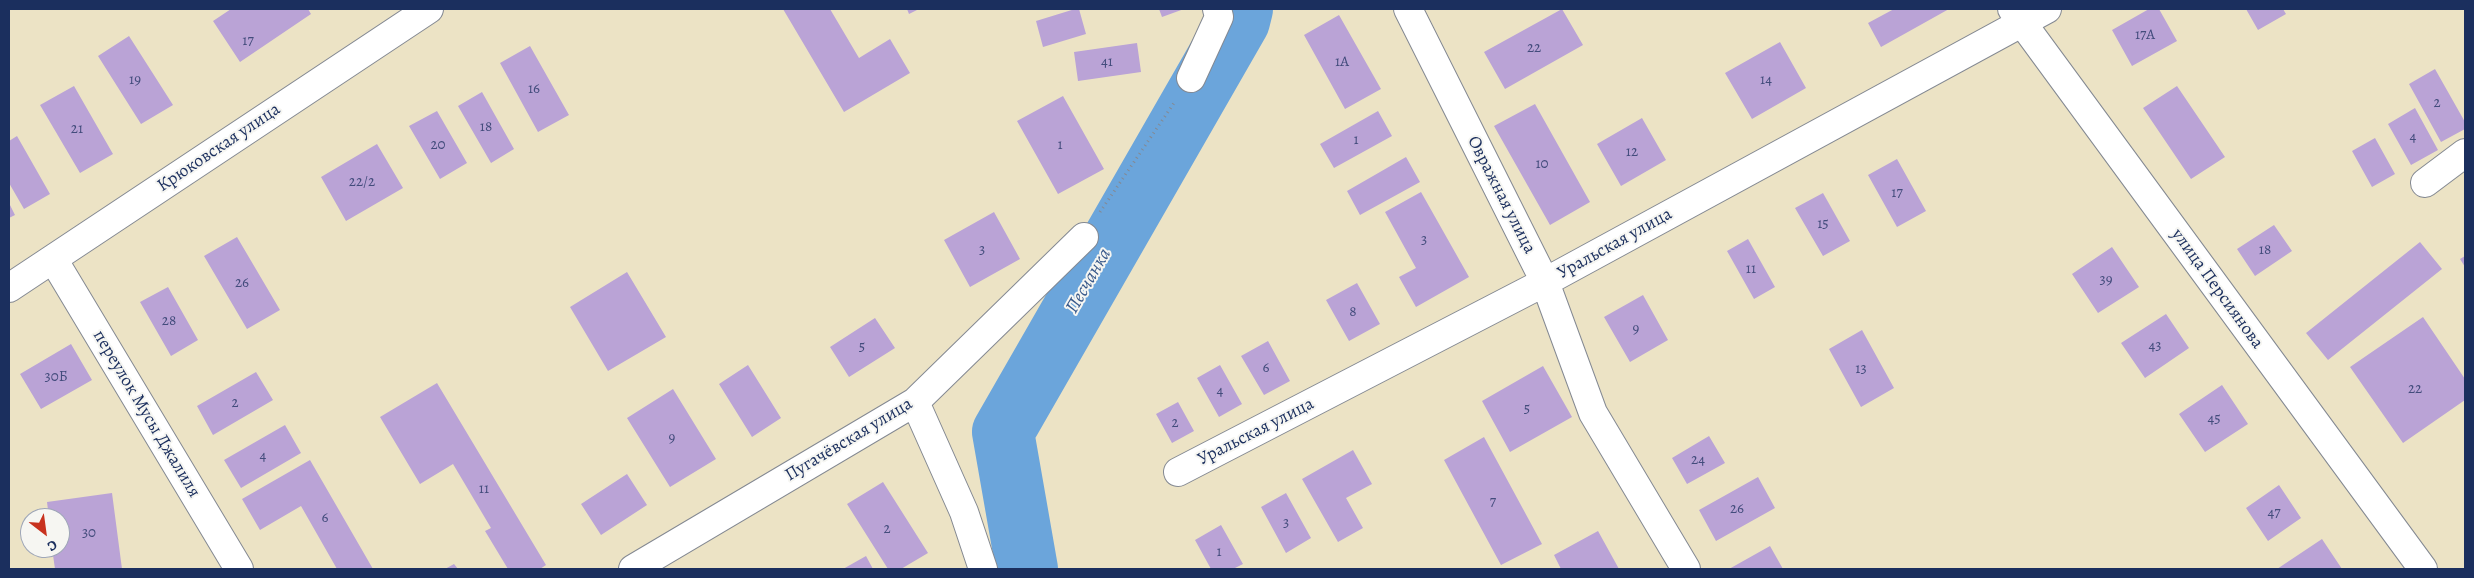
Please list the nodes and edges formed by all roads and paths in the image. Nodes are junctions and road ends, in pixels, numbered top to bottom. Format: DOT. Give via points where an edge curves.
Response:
graph roads {
  1 [pos="430,9"];
  2 [pos="1217,9"];
  3 [pos="1408,9"];
  4 [pos="2047,9"];
  5 [pos="2017,16"];
  6 [pos="1191,78"];
  7 [pos="2465,152"];
  8 [pos="2425,183"];
  9 [pos="1084,237"];
  10 [pos="53,259"];
  11 [pos="1545,282"];
  12 [pos="9,288"];
  13 [pos="915,402"];
  14 [pos="1178,472"];
  15 [pos="240,569"];
  16 [pos="632,569"];
  17 [pos="983,569"];
  18 [pos="1686,569"];
  19 [pos="2423,569"];
  1 -- 10 [label="street, Крюковская улица"];
  2 -- 6 [label="street" via="1219,17"];
  3 -- 11 [label="street, Овражная улица"];
  4 -- 5 [label="street, Уральская улица"];
  5 -- 11 [label="street, Уральская улица"];
  5 -- 19 [label="street, улица Персиянова"];
  6 -- 9 [label="path"];
  7 -- 8 [label="street"];
  9 -- 13 [label="street, Пугачёвская улица"];
  10 -- 12 [label="street, Крюковская улица"];
  10 -- 15 [label="street, переулок Мусы Джалиля"];
  11 -- 14 [label="street, Уральская улица"];
  11 -- 18 [label="street, Овражная улица" via="1593,413"];
  13 -- 16 [label="street, Пугачёвская улица"];
  13 -- 17 [label="street" via="964,512"];
}
